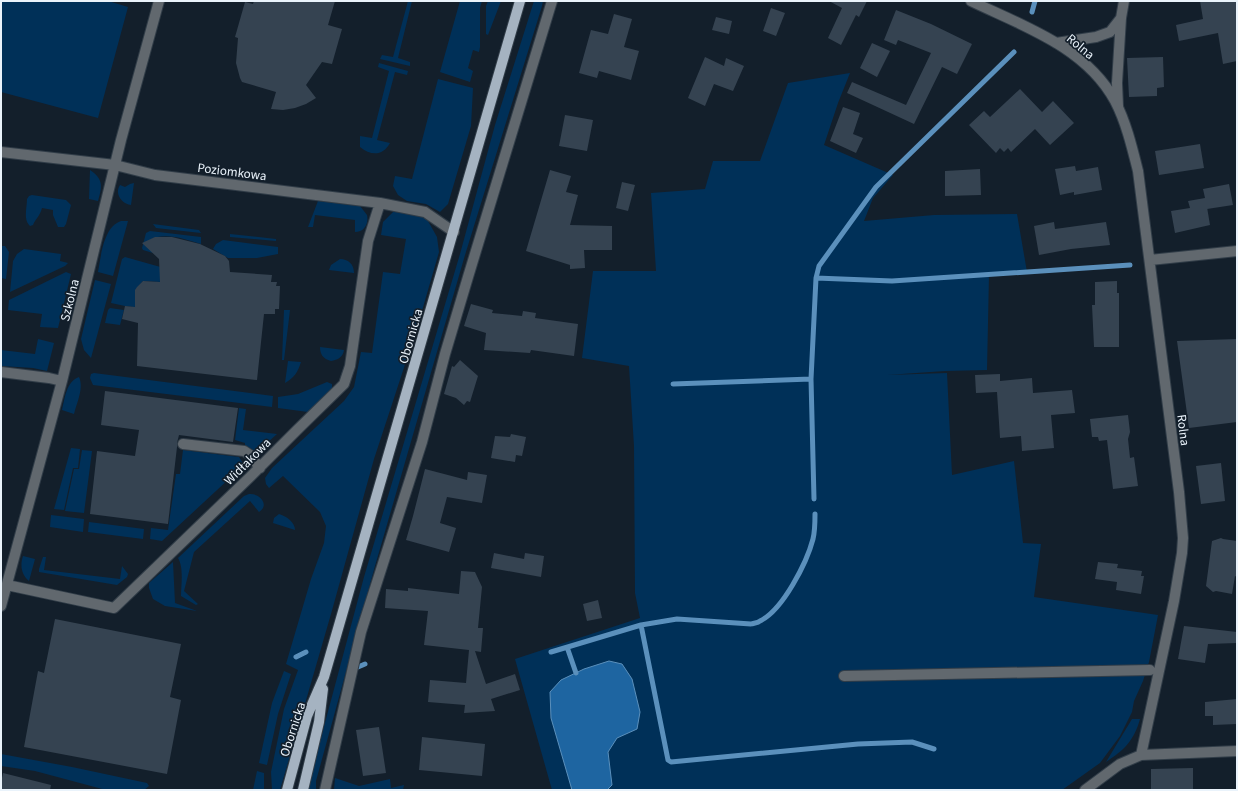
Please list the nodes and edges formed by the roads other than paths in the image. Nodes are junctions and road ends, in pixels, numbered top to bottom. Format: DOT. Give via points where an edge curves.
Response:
graph roads {
  1 [pos="159,1"];
  2 [pos="520,1"];
  3 [pos="552,1"];
  4 [pos="971,1"];
  5 [pos="1124,1"];
  6 [pos="1122,18"];
  7 [pos="1056,43"];
  8 [pos="1118,109"];
  9 [pos="1,152"];
  10 [pos="115,165"];
  11 [pos="380,204"];
  12 [pos="454,232"];
  13 [pos="1237,251"];
  14 [pos="1150,260"];
  15 [pos="1,372"];
  16 [pos="62,381"];
  17 [pos="183,444"];
  18 [pos="260,468"];
  19 [pos="7,585"];
  20 [pos="1,606"];
  21 [pos="1150,670"];
  22 [pos="844,676"];
  23 [pos="324,677"];
  24 [pos="1237,751"];
  25 [pos="1141,755"];
  26 [pos="287,790"];
  27 [pos="303,790"];
  28 [pos="325,790"];
  29 [pos="1085,790"];
  1 -- 10 [label="street, Szkolna"];
  2 -- 12 [label="main road, Obornicka"];
  3 -- 28 [label="street" via="466,284 422,442 361,632"];
  4 -- 7 [label="street"];
  5 -- 6 [label="street, Rolna"];
  6 -- 7 [label="street, Rolna" via="1110,32 1096,37"];
  6 -- 8 [label="street, Rolna" via="1117,83"];
  7 -- 8 [label="street, Rolna" via="1093,73 1110,93"];
  8 -- 14 [label="street, Rolna" via="1138,171"];
  9 -- 10 [label="street, Poziomkowa"];
  10 -- 11 [label="street, Poziomkowa" via="155,175"];
  10 -- 16 [label="street, Szkolna"];
  11 -- 12 [label="street, Poziomkowa" via="425,212"];
  11 -- 18 [label="street, Widłakowa" via="368,241 350,366 344,384"];
  12 -- 23 [label="main road, Obornicka"];
  13 -- 14 [label="street"];
  14 -- 25 [label="street, Rolna" via="1183,538 1174,602"];
  15 -- 16 [label="street"];
  16 -- 19 [label="street, Szkolna"];
  17 -- 18 [label="street" via="244,451"];
  18 -- 19 [label="street, Widłakowa" via="114,608"];
  19 -- 20 [label="street, Szkolna"];
  21 -- 22 [label="street"];
  23 -- 26 [label="main road, Obornicka" via="307,716"];
  23 -- 27 [label="main road, Obornicka" via="319,722"];
  24 -- 25 [label="street"];
  25 -- 29 [label="street" via="1120,764"];
}
